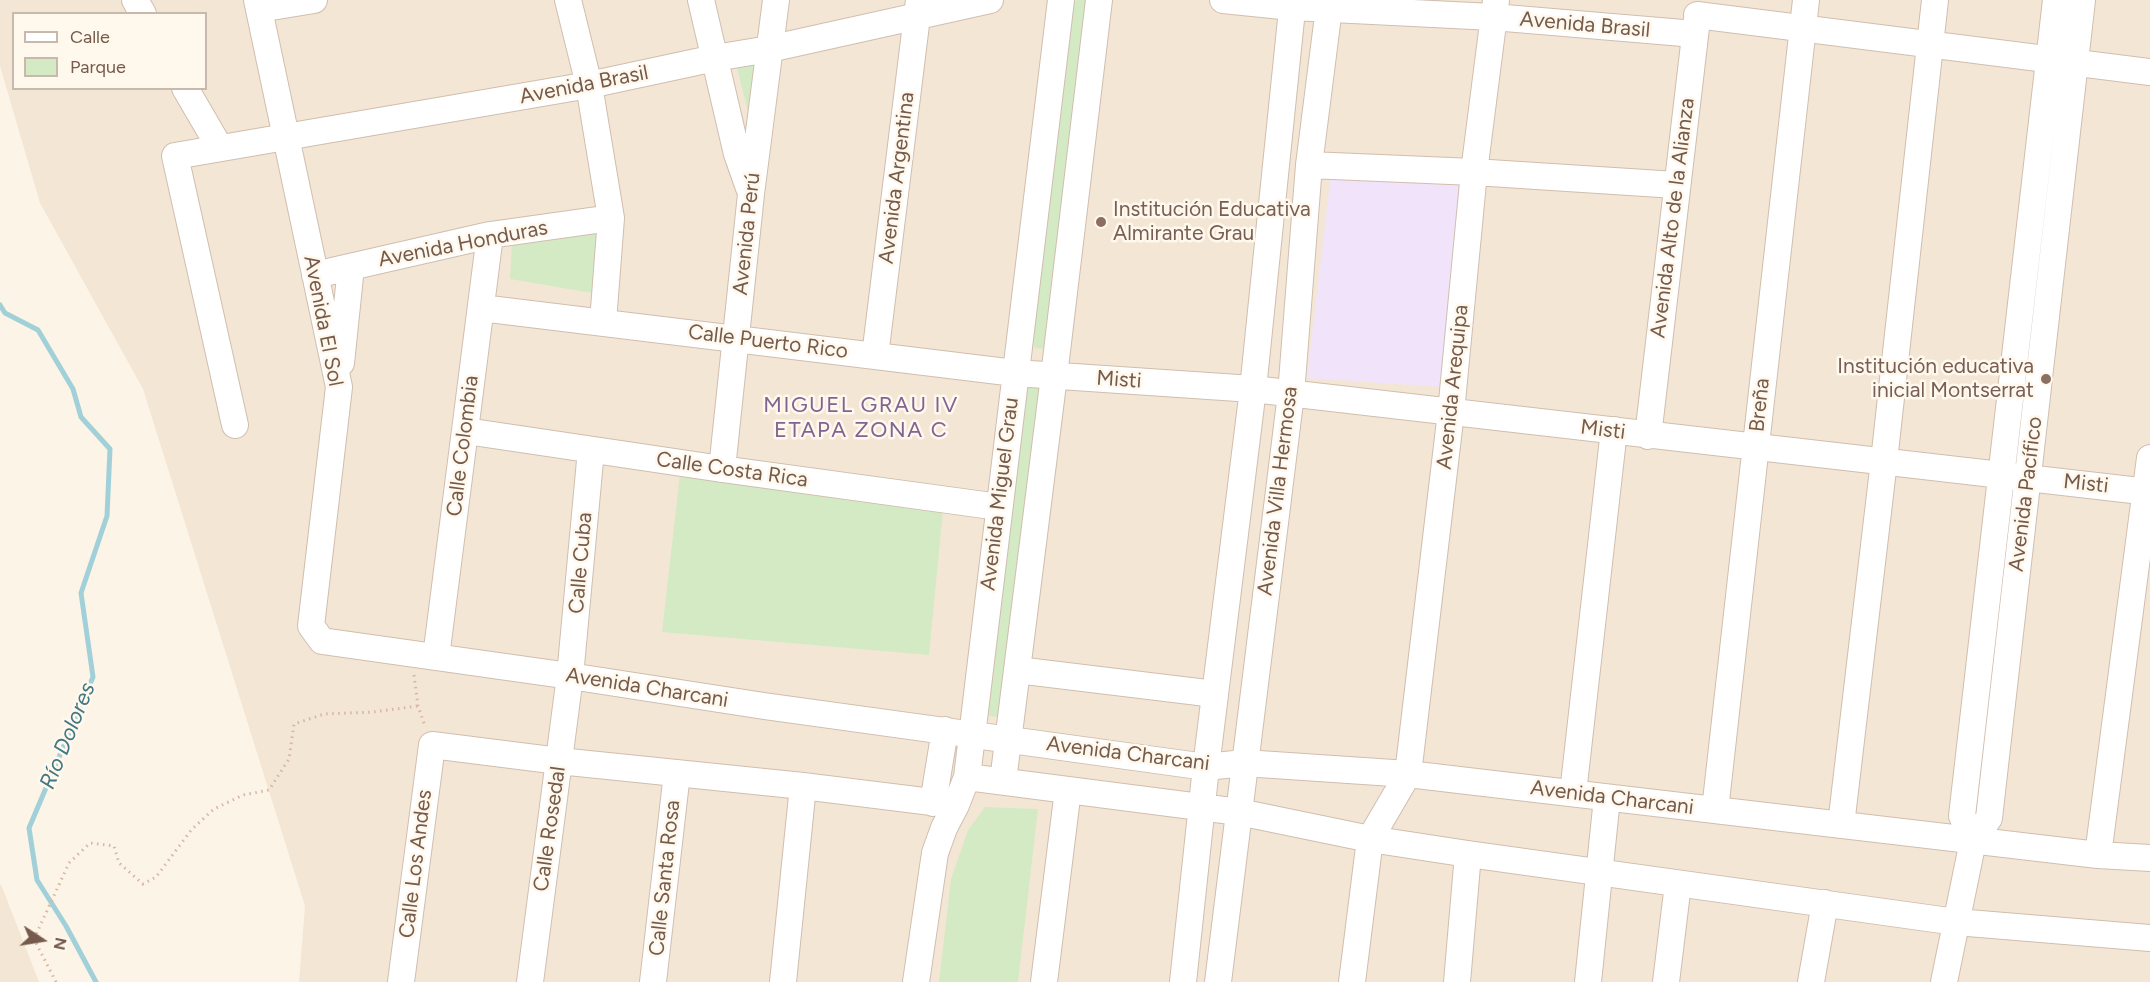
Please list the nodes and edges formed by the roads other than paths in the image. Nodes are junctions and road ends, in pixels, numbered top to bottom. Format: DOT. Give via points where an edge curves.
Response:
graph roads {
  1 [pos="314,0"];
  2 [pos="568,0"];
  3 [pos="701,0"];
  4 [pos="776,0"];
  5 [pos="990,0"];
  6 [pos="1061,0"];
  7 [pos="1099,0"];
  8 [pos="1223,0"];
  9 [pos="1806,0"];
  10 [pos="1935,0"];
  11 [pos="2056,0"];
  12 [pos="2082,0"];
  13 [pos="258,4"];
  14 [pos="1293,4"];
  15 [pos="1329,4"];
  16 [pos="918,7"];
  17 [pos="1494,9"];
  18 [pos="1697,17"];
  19 [pos="1803,28"];
  20 [pos="1929,46"];
  21 [pos="769,49"];
  22 [pos="715,58"];
  23 [pos="2063,61"];
  24 [pos="2150,72"];
  25 [pos="589,86"];
  26 [pos="186,90"];
  27 [pos="285,137"];
  28 [pos="219,148"];
  29 [pos="1309,165"];
  30 [pos="1474,172"];
  31 [pos="1676,185"];
  32 [pos="751,194"];
  33 [pos="611,218"];
  34 [pos="490,235"];
  35 [pos="351,267"];
  36 [pos="315,275"];
  37 [pos="481,308"];
  38 [pos="603,322"];
  39 [pos="737,338"];
  40 [pos="875,356"];
  41 [pos="1015,373"];
  42 [pos="1054,376"];
  43 [pos="339,387"];
  44 [pos="1253,389"];
  45 [pos="1291,394"];
  46 [pos="1451,412"];
  47 [pos="235,425"];
  48 [pos="1614,430"];
  49 [pos="466,431"];
  50 [pos="1648,436"];
  51 [pos="1756,447"];
  52 [pos="591,450"];
  53 [pos="2150,458"];
  54 [pos="1884,461"];
  55 [pos="722,469"];
  56 [pos="2001,474"];
  57 [pos="2028,478"];
  58 [pos="2148,492"];
  59 [pos="999,507"];
  60 [pos="322,641"];
  61 [pos="436,657"];
  62 [pos="1017,670"];
  63 [pos="570,676"];
  64 [pos="1215,694"];
  65 [pos="945,730"];
  66 [pos="972,734"];
  67 [pos="1008,738"];
  68 [pos="559,761"];
  69 [pos="1244,763"];
  70 [pos="1206,766"];
  71 [pos="677,773"];
  72 [pos="1408,774"];
  73 [pos="967,777"];
  74 [pos="1003,781"];
  75 [pos="803,786"];
  76 [pos="1068,790"];
  77 [pos="1573,794"];
  78 [pos="1607,798"];
  79 [pos="945,804"];
  80 [pos="1202,807"];
  81 [pos="1715,810"];
  82 [pos="1239,812"];
  83 [pos="1841,825"];
  84 [pos="1370,839"];
  85 [pos="1973,841"];
  86 [pos="1468,855"];
  87 [pos="2098,855"];
  88 [pos="2150,858"];
  89 [pos="1600,872"];
  90 [pos="1678,884"];
  91 [pos="1825,903"];
  92 [pos="1956,922"];
  93 [pos="2150,938"];
  94 [pos="401,982"];
  95 [pos="530,982"];
  96 [pos="653,982"];
  97 [pos="783,982"];
  98 [pos="916,982"];
  99 [pos="1044,982"];
  100 [pos="1183,982"];
  101 [pos="1218,982"];
  102 [pos="1352,982"];
  103 [pos="1456,982"];
  104 [pos="1588,982"];
  105 [pos="1666,982"];
  106 [pos="1811,982"];
  107 [pos="1944,982"];
  1 -- 13 [label="street"];
  2 -- 25 [label="street"];
  3 -- 22 [label="street"];
  4 -- 21 [label="street, Avenida Perú"];
  5 -- 16 [label="street, Avenida Brasil"];
  6 -- 41 [label="street, Avenida Miguel Grau"];
  7 -- 42 [label="street, Avenida Miguel Grau"];
  8 -- 14 [label="street, Avenida Brasil"];
  9 -- 19 [label="street, Breña"];
  10 -- 20 [label="street"];
  11 -- 23 [label="street, Avenida Pacífico"];
  12 -- 23 [label="street, Avenida Pacífico"];
  13 -- 27 [label="street, Avenida El Sol"];
  14 -- 15 [label="street, Avenida Brasil"];
  14 -- 44 [label="street, Avenida Villa Hermosa"];
  15 -- 17 [label="street, Avenida Brasil"];
  15 -- 29 [label="street, Avenida Villa Hermosa"];
  16 -- 21 [label="street, Avenida Brasil"];
  16 -- 40 [label="street, Avenida Argentina"];
  17 -- 18 [label="street, Avenida Brasil"];
  17 -- 30 [label="street, Avenida Arequipa"];
  18 -- 19 [label="street, Avenida Brasil"];
  18 -- 31 [label="street, Avenida Alto de la Alianza"];
  19 -- 20 [label="street, Avenida Brasil"];
  19 -- 51 [label="street, Breña"];
  20 -- 23 [label="street, Avenida Brasil"];
  20 -- 54 [label="street"];
  21 -- 22 [label="street, Avenida Brasil"];
  21 -- 32 [label="street, Avenida Perú"];
  22 -- 25 [label="street, Avenida Brasil"];
  22 -- 32 [label="street" via="737,154"];
  23 -- 24 [label="street, Avenida Brasil"];
  23 -- 56 [label="street, Avenida Pacífico"];
  23 -- 57 [label="street, Avenida Pacífico"];
  25 -- 27 [label="street, Avenida Brasil"];
  25 -- 33 [label="street"];
  26 -- 28 [label="street"];
  27 -- 28 [label="street, Avenida Brasil"];
  27 -- 36 [label="street, Avenida El Sol"];
  28 -- 47 [label="street, Avenida Brasil" via="175,156"];
  29 -- 30 [label="street"];
  29 -- 45 [label="street, Avenida Villa Hermosa"];
  30 -- 31 [label="street"];
  30 -- 46 [label="street, Avenida Arequipa"];
  31 -- 50 [label="street, Avenida Alto de la Alianza"];
  32 -- 39 [label="street, Avenida Perú"];
  33 -- 34 [label="street, Avenida Honduras"];
  33 -- 38 [label="street"];
  34 -- 35 [label="street, Avenida Honduras"];
  34 -- 37 [label="street, Calle Colombia"];
  35 -- 36 [label="street, Avenida Honduras"];
  35 -- 43 [label="street"];
  36 -- 43 [label="street, Avenida El Sol"];
  37 -- 38 [label="street, Calle Puerto Rico"];
  37 -- 49 [label="street, Calle Colombia"];
  38 -- 39 [label="street, Calle Puerto Rico"];
  39 -- 40 [label="street, Calle Puerto Rico"];
  39 -- 55 [label="street, Avenida Perú"];
  40 -- 41 [label="street, Calle Puerto Rico"];
  41 -- 42 [label="street, Calle Puerto Rico"];
  41 -- 59 [label="street, Avenida Miguel Grau"];
  42 -- 44 [label="street, Misti"];
  42 -- 62 [label="street, Avenida Miguel Grau"];
  43 -- 60 [label="street, Avenida El Sol" via="311,626"];
  44 -- 45 [label="street, Misti"];
  44 -- 64 [label="street, Avenida Villa Hermosa"];
  45 -- 46 [label="street, Misti"];
  45 -- 69 [label="street, Avenida Villa Hermosa"];
  46 -- 48 [label="street, Misti"];
  46 -- 72 [label="street, Avenida Arequipa"];
  48 -- 50 [label="street, Misti"];
  48 -- 77 [label="street"];
  49 -- 52 [label="street, Calle Costa Rica"];
  49 -- 61 [label="street, Calle Colombia"];
  50 -- 51 [label="street, Misti"];
  51 -- 54 [label="street, Misti"];
  51 -- 81 [label="street, Breña"];
  52 -- 55 [label="street, Calle Costa Rica"];
  52 -- 63 [label="street, Calle Cuba"];
  53 -- 58 [label="street"];
  54 -- 56 [label="street, Misti"];
  54 -- 83 [label="street"];
  55 -- 59 [label="street, Calle Costa Rica"];
  56 -- 57 [label="street, Misti"];
  56 -- 85 [label="street, Avenida Pacífico" via="1962,816"];
  57 -- 58 [label="street, Misti"];
  57 -- 85 [label="street, Avenida Pacífico" via="1989,818"];
  58 -- 87 [label="street"];
  59 -- 66 [label="street, Avenida Miguel Grau"];
  60 -- 61 [label="street, Avenida Charcani"];
  61 -- 63 [label="street, Avenida Charcani"];
  62 -- 64 [label="street"];
  62 -- 67 [label="street, Avenida Miguel Grau"];
  63 -- 65 [label="street, Avenida Charcani"];
  63 -- 68 [label="street, Calle Rosedal"];
  64 -- 70 [label="street, Avenida Villa Hermosa"];
  65 -- 66 [label="street, Avenida Charcani"];
  65 -- 79 [label="street"];
  66 -- 67 [label="street, Avenida Charcani"];
  66 -- 73 [label="street, Avenida Miguel Grau"];
  67 -- 70 [label="street, Avenida Charcani"];
  67 -- 74 [label="street, Avenida Miguel Grau"];
  68 -- 71 [label="street"];
  68 -- 94 [label="street, Calle Los Andes" via="432,745"];
  68 -- 95 [label="street, Calle Rosedal"];
  69 -- 70 [label="street, Avenida Charcani"];
  69 -- 72 [label="street, Avenida Charcani"];
  69 -- 82 [label="street, Avenida Villa Hermosa"];
  70 -- 80 [label="street, Avenida Villa Hermosa"];
  71 -- 75 [label="street"];
  71 -- 96 [label="street, Calle Santa Rosa"];
  72 -- 77 [label="street, Avenida Charcani"];
  72 -- 84 [label="street"];
  73 -- 74 [label="street, Avenida Charcani"];
  73 -- 79 [label="street, Avenida Miguel Grau"];
  74 -- 76 [label="street, Avenida Charcani"];
  75 -- 79 [label="street"];
  75 -- 97 [label="street"];
  76 -- 80 [label="street, Avenida Charcani"];
  76 -- 99 [label="street"];
  77 -- 78 [label="street, Avenida Charcani"];
  78 -- 81 [label="street, Avenida Charcani"];
  78 -- 89 [label="street"];
  79 -- 98 [label="street, Avenida Miguel Grau"];
  80 -- 82 [label="street, Avenida Charcani"];
  80 -- 100 [label="street, Avenida Villa Hermosa"];
  81 -- 83 [label="street, Avenida Charcani"];
  82 -- 84 [label="street, Avenida Charcani"];
  82 -- 101 [label="street, Avenida Villa Hermosa"];
  83 -- 85 [label="street, Avenida Charcani"];
  84 -- 86 [label="street, Avenida Charcani"];
  84 -- 102 [label="street"];
  85 -- 87 [label="street, Avenida Charcani"];
  85 -- 92 [label="street, Avenida Pacífico"];
  86 -- 89 [label="street, Avenida Charcani"];
  86 -- 103 [label="street"];
  87 -- 88 [label="street, Avenida Charcani"];
  89 -- 90 [label="street, Avenida Charcani"];
  89 -- 104 [label="street"];
  90 -- 91 [label="street, Avenida Charcani"];
  90 -- 105 [label="street"];
  91 -- 92 [label="street, Avenida Charcani"];
  91 -- 106 [label="street"];
  92 -- 93 [label="street, Avenida Charcani"];
  92 -- 107 [label="street, Avenida Pacífico"];
}
